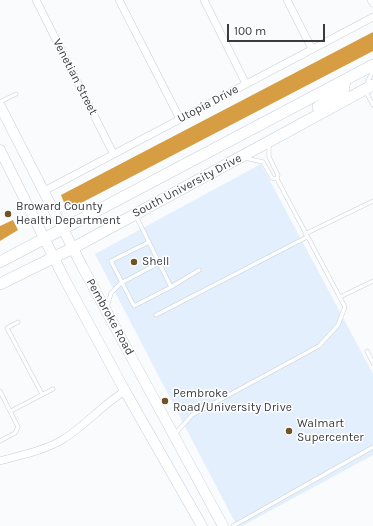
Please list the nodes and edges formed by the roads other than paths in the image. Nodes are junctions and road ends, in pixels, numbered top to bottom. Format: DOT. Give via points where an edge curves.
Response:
graph roads {
  1 [pos="36,0"];
  2 [pos="120,0"];
  3 [pos="204,0"];
  4 [pos="287,0"];
  5 [pos="372,0"];
  6 [pos="373,3"];
  7 [pos="373,17"];
  8 [pos="312,49"];
  9 [pos="373,65"];
  10 [pos="373,70"];
  11 [pos="346,80"];
  12 [pos="246,84"];
  13 [pos="369,87"];
  14 [pos="16,94"];
  15 [pos="0,102"];
  16 [pos="373,105"];
  17 [pos="0,106"];
  18 [pos="180,119"];
  19 [pos="270,141"];
  20 [pos="259,147"];
  21 [pos="113,153"];
  22 [pos="1,154"];
  23 [pos="239,158"];
  24 [pos="276,179"];
  25 [pos="44,191"];
  26 [pos="373,201"];
  27 [pos="135,214"];
  28 [pos="64,229"];
  29 [pos="306,235"];
  30 [pos="44,238"];
  31 [pos="149,242"];
  32 [pos="73,248"];
  33 [pos="53,257"];
  34 [pos="0,262"];
  35 [pos="159,263"];
  36 [pos="199,270"];
  37 [pos="373,281"];
  38 [pos="122,283"];
  39 [pos="0,284"];
  40 [pos="171,288"];
  41 [pos="340,297"];
  42 [pos="106,311"];
  43 [pos="156,315"];
  44 [pos="18,322"];
  45 [pos="367,351"];
  46 [pos="373,363"];
  47 [pos="53,389"];
  48 [pos="0,391"];
  49 [pos="126,391"];
  50 [pos="42,394"];
  51 [pos="11,411"];
  52 [pos="174,435"];
  53 [pos="0,441"];
  54 [pos="373,447"];
  55 [pos="0,461"];
  56 [pos="202,526"];
  57 [pos="223,526"];
  58 [pos="233,526"];
  1 -- 21 [label="street, Venetian Street"];
  2 -- 18 [label="street"];
  3 -- 12 [label="street"];
  4 -- 8 [label="street"];
  5 -- 6 [label="street"];
  7 -- 8 [label="street, Utopia Drive"];
  8 -- 12 [label="street, Utopia Drive"];
  9 -- 11 [label="main road, South University Drive"];
  10 -- 13 [label="lane"];
  11 -- 20 [label="main road" via="342,93 265,139"];
  11 -- 28 [label="main road, South University Drive"];
  12 -- 18 [label="street, Utopia Drive"];
  13 -- 16 [label="lane"];
  13 -- 19 [label="main road, South University Drive"];
  14 -- 15 [label="lane"];
  17 -- 25 [label="main road, Pembroke Road"];
  18 -- 21 [label="street, Utopia Drive"];
  19 -- 20 [label="main road, South University Drive"];
  19 -- 24 [label="lane" via="268,153 278,176"];
  20 -- 23 [label="main road, South University Drive"];
  21 -- 25 [label="street, Utopia Drive"];
  22 -- 30 [label="main road, Pembroke Road"];
  23 -- 24 [label="lane" via="263,162 272,178"];
  23 -- 27 [label="main road, South University Drive"];
  24 -- 29 [label="lane"];
  25 -- 28 [label="main road, Pembroke Road"];
  26 -- 29 [label="lane"];
  27 -- 31 [label="lane"];
  27 -- 32 [label="main road, South University Drive"];
  28 -- 30 [label="main road, South University Drive"];
  28 -- 32 [label="main road, Pembroke Road"];
  29 -- 41 [label="lane"];
  29 -- 43 [label="lane"];
  30 -- 33 [label="main road, Pembroke Road"];
  30 -- 34 [label="main road, South University Drive"];
  31 -- 35 [label="lane"];
  31 -- 38 [label="lane" via="111,261"];
  32 -- 33 [label="main road, South University Drive"];
  32 -- 42 [label="main road, Pembroke Road"];
  33 -- 39 [label="main road, South University Drive"];
  33 -- 49 [label="main road, Pembroke Road"];
  35 -- 38 [label="lane"];
  35 -- 40 [label="lane"];
  36 -- 40 [label="lane"];
  37 -- 41 [label="lane"];
  38 -- 40 [label="lane" via="134,306"];
  38 -- 42 [label="lane" via="111,293"];
  41 -- 52 [label="lane" via="345,308 338,325 319,346 192,415"];
  42 -- 52 [label="main road, Pembroke Road"];
  44 -- 50 [label="lane" via="7,328"];
  45 -- 46 [label="lane"];
  47 -- 50 [label="lane"];
  48 -- 51 [label="lane"];
  49 -- 55 [label="street" via="109,401 62,440 40,450"];
  49 -- 56 [label="main road, Pembroke Road"];
  50 -- 51 [label="lane"];
  51 -- 53 [label="lane" via="18,429 15,434"];
  52 -- 57 [label="main road, Pembroke Road"];
  54 -- 58 [label="lane"];
}
